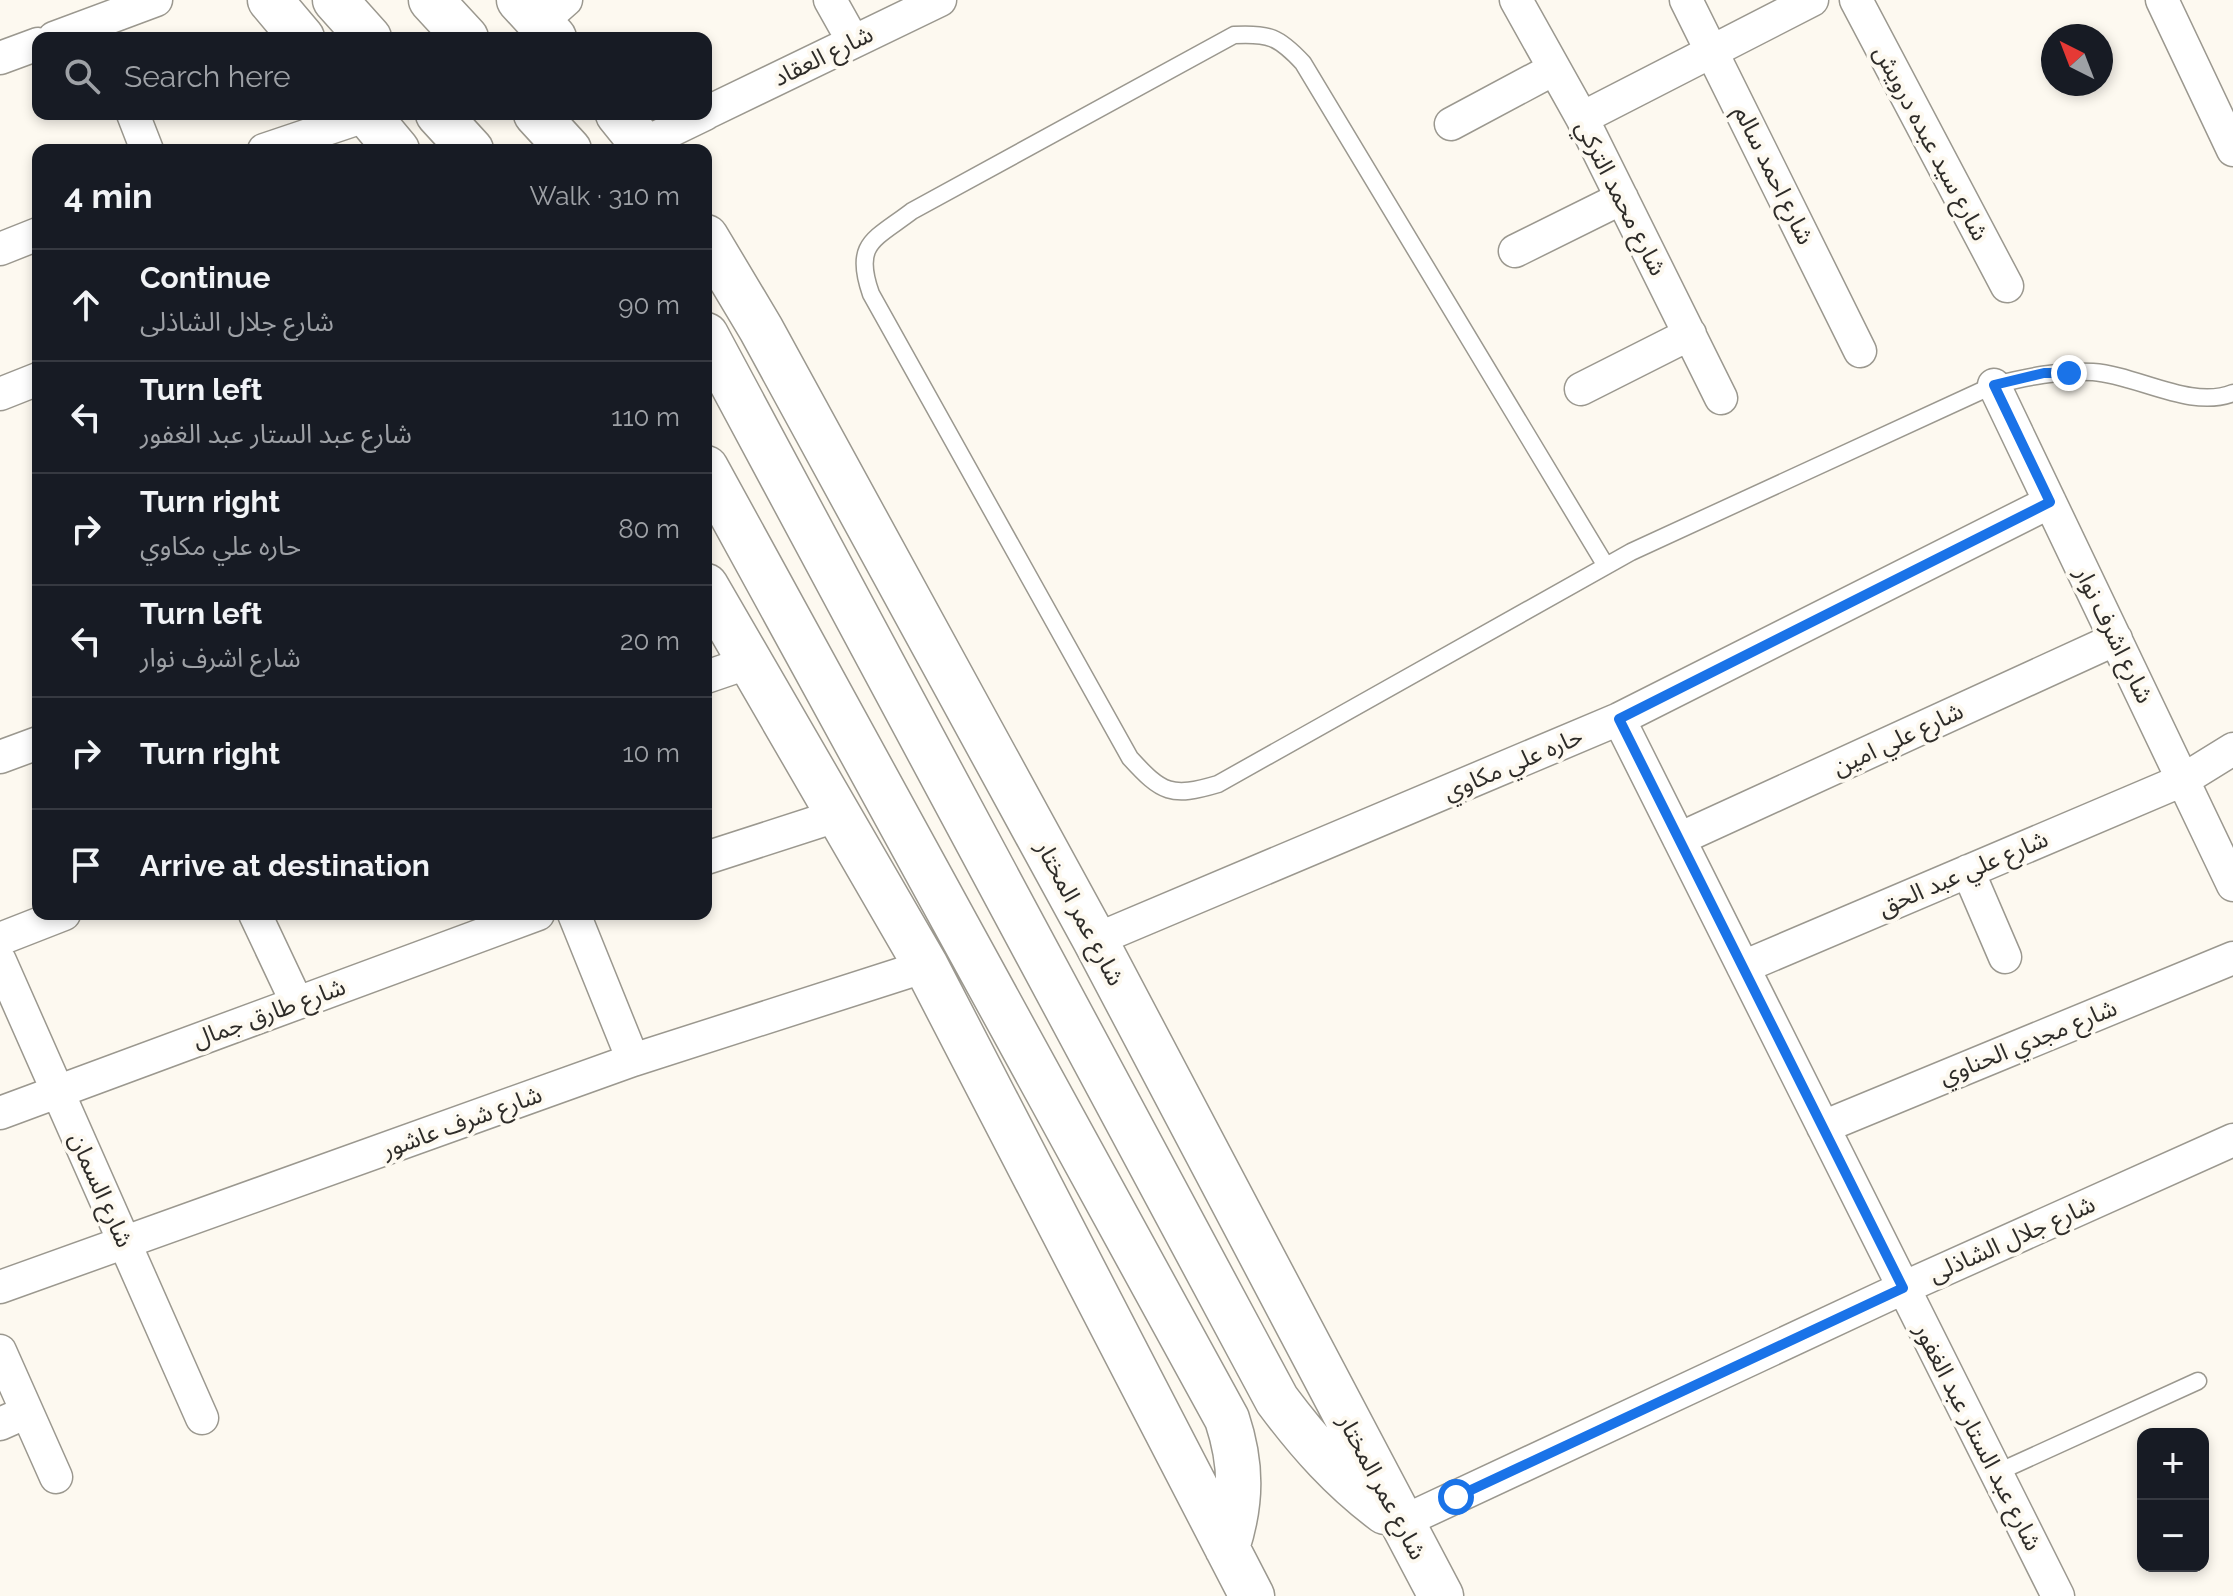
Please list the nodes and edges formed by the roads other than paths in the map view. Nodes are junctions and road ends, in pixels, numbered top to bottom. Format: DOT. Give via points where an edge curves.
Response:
graph roads {
  1 [pos="156,0"];
  2 [pos="270,0"];
  3 [pos="335,0"];
  4 [pos="431,0"];
  5 [pos="830,0"];
  6 [pos="940,0"];
  7 [pos="1516,0"];
  8 [pos="1686,0"];
  9 [pos="1812,0"];
  10 [pos="1856,0"];
  11 [pos="2162,0"];
  12 [pos="96,20"];
  13 [pos="68,32"];
  14 [pos="297,32"];
  15 [pos="364,32"];
  16 [pos="460,32"];
  17 [pos="853,41"];
  18 [pos="32,46"];
  19 [pos="1714,51"];
  20 [pos="0,58"];
  21 [pos="1554,69"];
  22 [pos="712,111"];
  23 [pos="1582,118"];
  24 [pos="135,120"];
  25 [pos="352,120"];
  26 [pos="371,120"];
  27 [pos="444,120"];
  28 [pos="542,120"];
  29 [pos="689,120"];
  30 [pos="1451,124"];
  31 [pos="637,140"];
  32 [pos="145,144"];
  33 [pos="282,144"];
  34 [pos="392,144"];
  35 [pos="466,144"];
  36 [pos="564,144"];
  37 [pos="2233,150"];
  38 [pos="1622,198"];
  39 [pos="32,236"];
  40 [pos="712,247"];
  41 [pos="0,249"];
  42 [pos="1515,251"];
  43 [pos="2007,286"];
  44 [pos="1690,334"];
  45 [pos="712,346"];
  46 [pos="1860,351"];
  47 [pos="1994,385"];
  48 [pos="32,387"];
  49 [pos="1581,389"];
  50 [pos="2233,393"];
  51 [pos="0,394"];
  52 [pos="1721,398"];
  53 [pos="712,479"];
  54 [pos="2050,502"];
  55 [pos="1606,566"];
  56 [pos="712,596"];
  57 [pos="2116,639"];
  58 [pos="750,662"];
  59 [pos="712,675"];
  60 [pos="1619,719"];
  61 [pos="32,745"];
  62 [pos="2233,749"];
  63 [pos="0,757"];
  64 [pos="2183,780"];
  65 [pos="839,815"];
  66 [pos="1679,839"];
  67 [pos="712,856"];
  68 [pos="1968,871"];
  69 [pos="2233,885"];
  70 [pos="49,920"];
  71 [pos="258,920"];
  72 [pos="522,920"];
  73 [pos="576,920"];
  74 [pos="0,939"];
  75 [pos="1095,940"];
  76 [pos="2005,957"];
  77 [pos="2233,958"];
  78 [pos="0,961"];
  79 [pos="926,966"];
  80 [pos="1743,967"];
  81 [pos="297,1003"];
  82 [pos="633,1060"];
  83 [pos="58,1092"];
  84 [pos="0,1113"];
  85 [pos="1823,1127"];
  86 [pos="2233,1140"];
  87 [pos="124,1243"];
  88 [pos="0,1287"];
  89 [pos="1903,1288"];
  90 [pos="0,1351"];
  91 [pos="2198,1381"];
  92 [pos="14,1418"];
  93 [pos="202,1418"];
  94 [pos="1996,1473"];
  95 [pos="56,1477"];
  96 [pos="1400,1523"];
  97 [pos="1227,1548"];
  98 [pos="1252,1596"];
  99 [pos="1441,1596"];
  100 [pos="2058,1596"];
  1 -- 12 [label="street"];
  2 -- 14 [label="main road"];
  3 -- 15 [label="main road"];
  4 -- 16 [label="main road"];
  5 -- 17 [label="street"];
  6 -- 17 [label="street, شارع العقاد"];
  7 -- 21 [label="street, شارع محمد التركي"];
  8 -- 19 [label="street, شارع احمد سالم"];
  9 -- 19 [label="street"];
  10 -- 43 [label="street, شارع سيد عبده درويش"];
  11 -- 37 [label="street"];
  12 -- 13 [label="street"];
  17 -- 22 [label="street, شارع العقاد"];
  18 -- 20 [label="street"];
  19 -- 23 [label="street"];
  19 -- 46 [label="street, شارع احمد سالم"];
  21 -- 23 [label="street, شارع محمد التركي"];
  21 -- 30 [label="street"];
  23 -- 38 [label="street, شارع محمد التركي"];
  24 -- 32 [label="street"];
  25 -- 33 [label="street"];
  26 -- 34 [label="main road"];
  27 -- 35 [label="main road"];
  28 -- 36 [label="main road"];
  29 -- 31 [label="street, شارع العقاد"];
  38 -- 42 [label="street"];
  38 -- 44 [label="street, شارع محمد التركي"];
  39 -- 41 [label="street"];
  40 -- 75 [label="main road, شارع عمر المختار"];
  44 -- 49 [label="street"];
  44 -- 52 [label="street, شارع محمد التركي"];
  45 -- 96 [label="main road" via="1277,1400 1343,1478"];
  47 -- 50 [label="lane" via="2044,373 2095,372 2188,395 2221,398"];
  47 -- 54 [label="street, شارع اشرف نوار"];
  47 -- 55 [label="lane"];
  48 -- 51 [label="street"];
  53 -- 97 [label="main road" via="1227,1419 1240,1496"];
  54 -- 57 [label="street, شارع اشرف نوار"];
  54 -- 60 [label="street, حاره علي مكاوي"];
  55 -- 55 [label="lane" via="1218,784 1187,793 1156,786 1130,758 871,294 861,267 868,245 912,211 1234,35 1262,34 1285,43 1303,63"];
  56 -- 58 [label="main road"];
  57 -- 64 [label="street, شارع اشرف نوار"];
  57 -- 66 [label="street, شارع علي امين"];
  58 -- 59 [label="street"];
  58 -- 65 [label="main road"];
  60 -- 66 [label="street, شارع عبد الستار عبد الغفور"];
  60 -- 75 [label="street, حاره علي مكاوي"];
  61 -- 63 [label="street"];
  62 -- 64 [label="street, شارع علي عبد الحق"];
  64 -- 68 [label="street, شارع علي عبد الحق"];
  64 -- 69 [label="street, شارع اشرف نوار"];
  65 -- 67 [label="street"];
  65 -- 79 [label="main road"];
  66 -- 80 [label="street, شارع عبد الستار عبد الغفور"];
  68 -- 76 [label="street"];
  68 -- 80 [label="street, شارع علي عبد الحق"];
  70 -- 74 [label="street"];
  71 -- 81 [label="street"];
  72 -- 81 [label="street, شارع طارق جمال"];
  73 -- 82 [label="street"];
  75 -- 96 [label="main road, شارع عمر المختار"];
  77 -- 85 [label="street, شارع مجدي الحناوي"];
  78 -- 83 [label="street, شارع السمان"];
  79 -- 82 [label="street, شارع شرف عاشور"];
  79 -- 97 [label="main road"];
  80 -- 85 [label="street, شارع عبد الستار عبد الغفور"];
  81 -- 83 [label="street, شارع طارق جمال"];
  82 -- 87 [label="street, شارع شرف عاشور"];
  83 -- 84 [label="street, شارع طارق جمال"];
  83 -- 87 [label="street, شارع السمان"];
  85 -- 89 [label="street, شارع عبد الستار عبد الغفور"];
  86 -- 89 [label="street, شارع جلال الشاذلى"];
  87 -- 88 [label="street, شارع شرف عاشور"];
  87 -- 93 [label="street, شارع السمان"];
  89 -- 94 [label="street, شارع عبد الستار عبد الغفور"];
  89 -- 96 [label="street, شارع جلال الشاذلى"];
  90 -- 92 [label="street"];
  91 -- 94 [label="lane"];
  92 -- 95 [label="street"];
  94 -- 100 [label="street, شارع عبد الستار عبد الغفور"];
  96 -- 99 [label="main road, شارع عمر المختار"];
  97 -- 98 [label="main road"];
}
